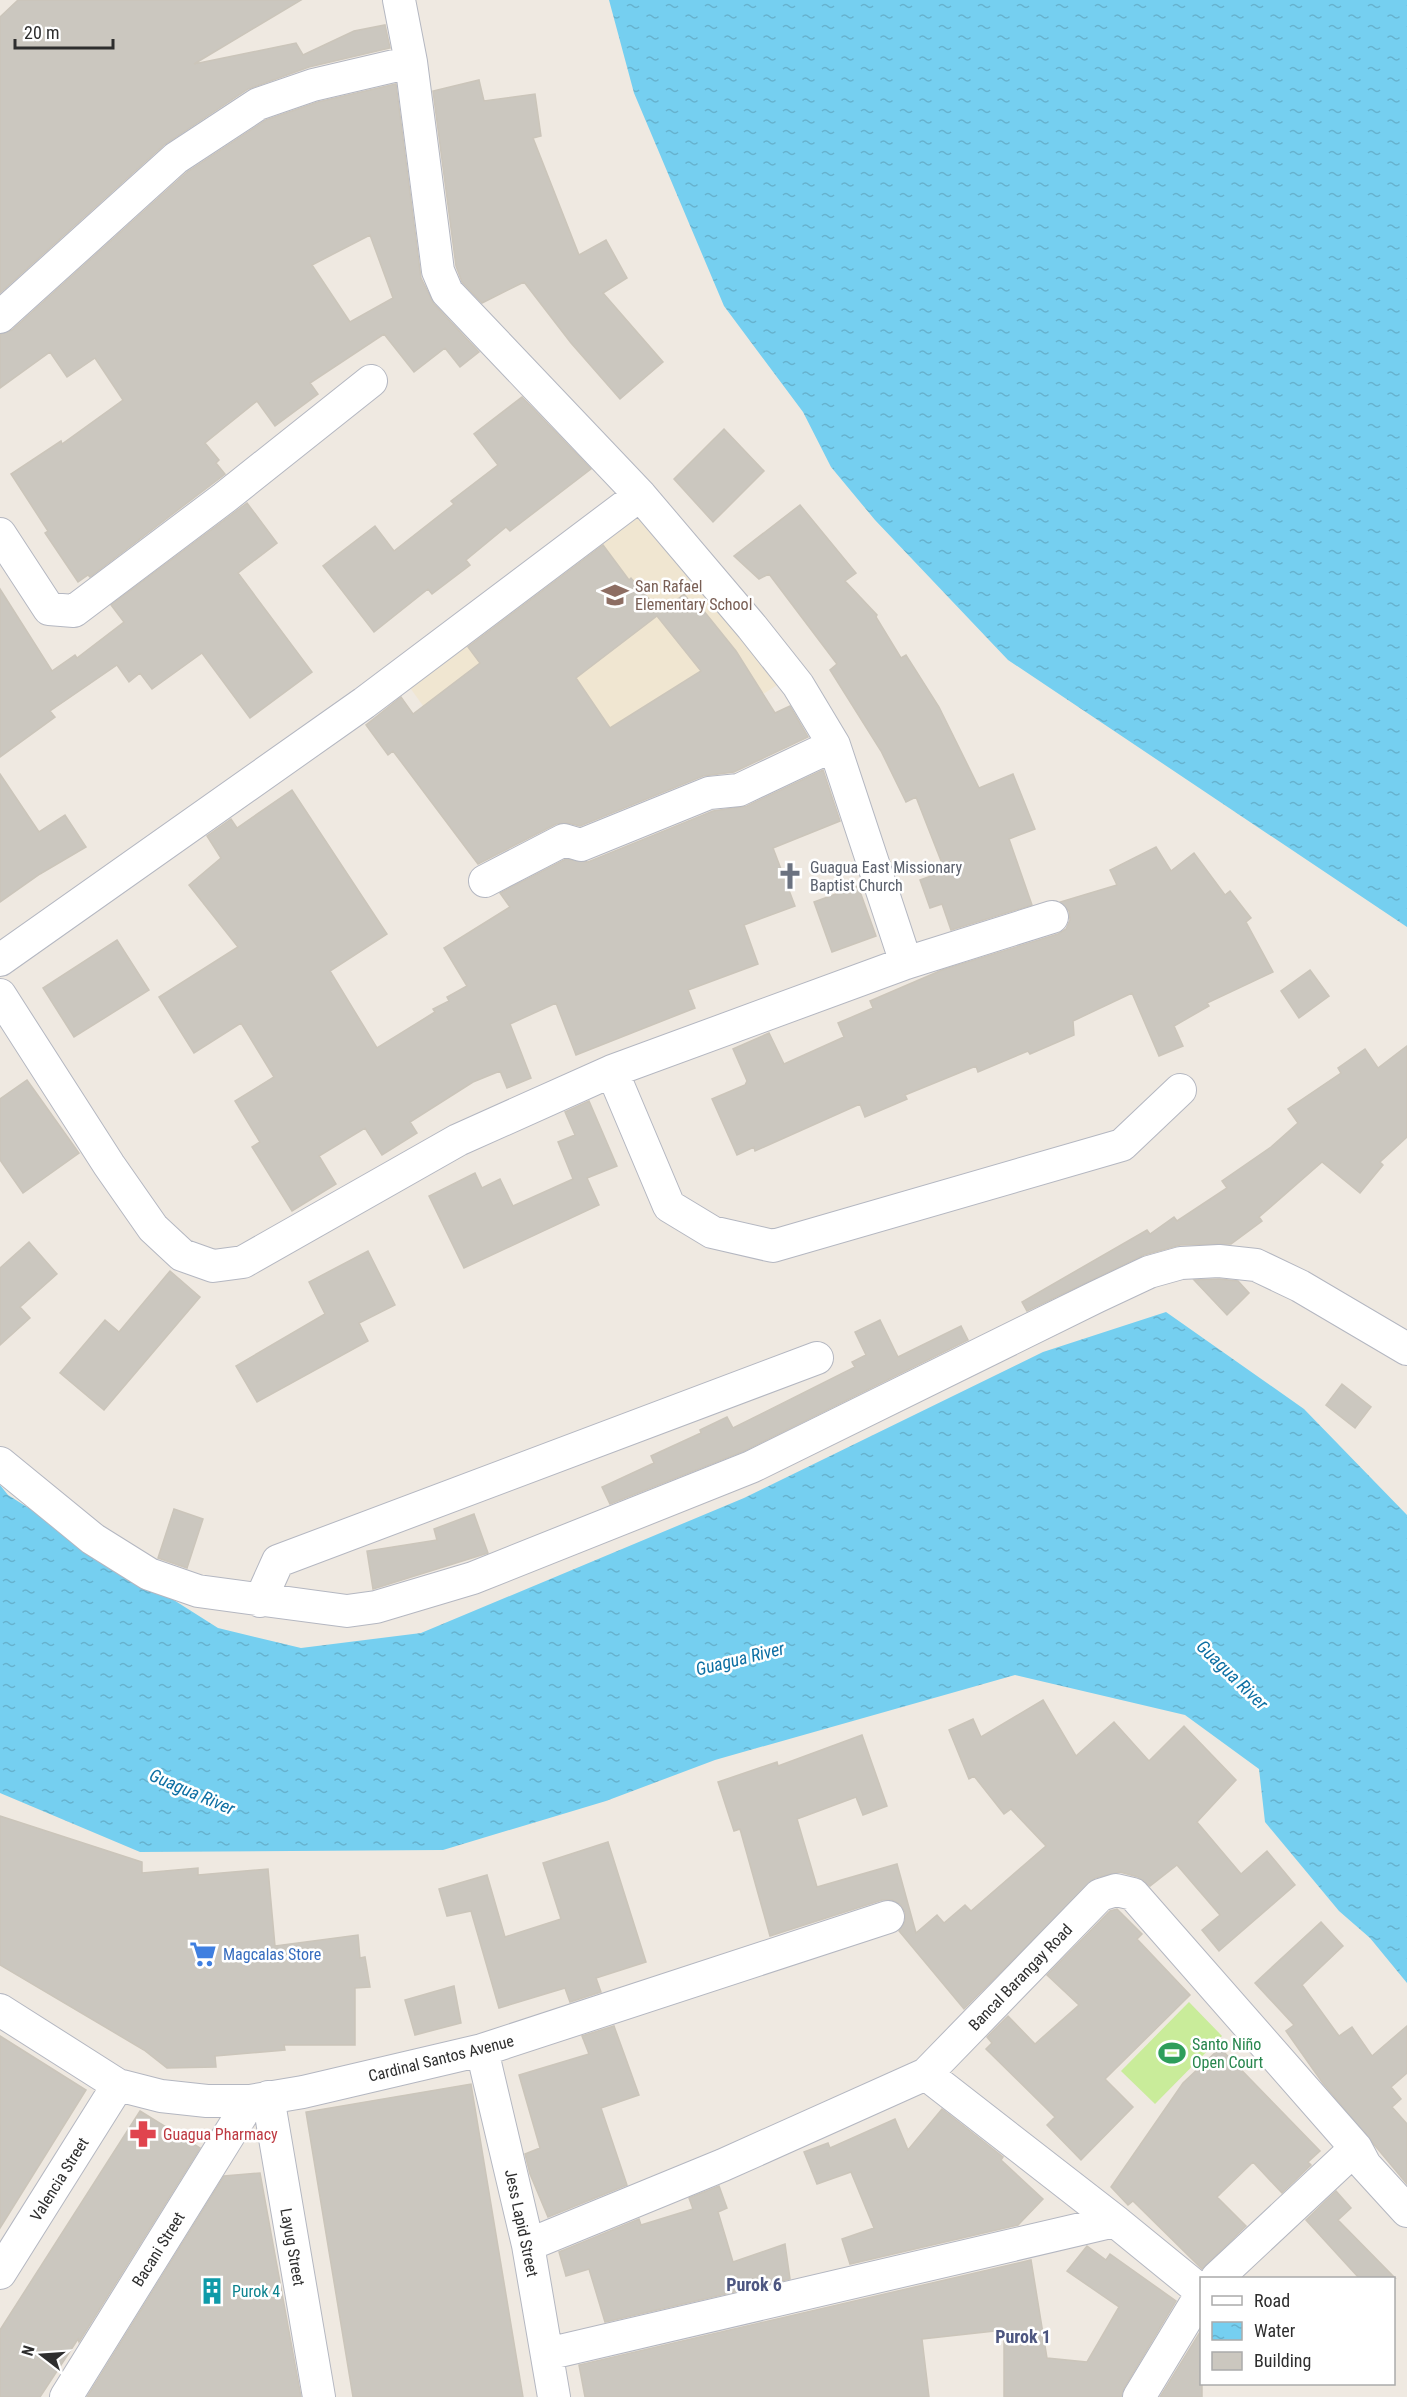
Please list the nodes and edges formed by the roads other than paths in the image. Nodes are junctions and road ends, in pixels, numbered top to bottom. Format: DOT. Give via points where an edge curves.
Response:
graph roads {
  1 [pos="399,0"];
  2 [pos="411,62"];
  3 [pos="0,317"];
  4 [pos="370,381"];
  5 [pos="640,495"];
  6 [pos="0,534"];
  7 [pos="834,745"];
  8 [pos="485,881"];
  9 [pos="1052,917"];
  10 [pos="0,960"];
  11 [pos="906,963"];
  12 [pos="0,995"];
  13 [pos="612,1071"];
  14 [pos="1180,1090"];
  15 [pos="1407,1349"];
  16 [pos="817,1358"];
  17 [pos="0,1463"];
  18 [pos="260,1601"];
  19 [pos="888,1917"];
  20 [pos="0,2010"];
  21 [pos="482,2050"];
  22 [pos="926,2074"];
  23 [pos="118,2085"];
  24 [pos="259,2099"];
  25 [pos="1356,2148"];
  26 [pos="1407,2211"];
  27 [pos="1115,2221"];
  28 [pos="528,2244"];
  29 [pos="0,2273"];
  30 [pos="1218,2277"];
  31 [pos="1200,2291"];
  32 [pos="1200,2296"];
  33 [pos="547,2354"];
  34 [pos="66,2397"];
  35 [pos="319,2397"];
  36 [pos="554,2397"];
  37 [pos="1139,2397"];
  1 -- 2 [label="street"];
  2 -- 3 [label="street" via="313,85 258,104 176,158"];
  2 -- 5 [label="street" via="438,271 447,292"];
  4 -- 6 [label="street" via="74,611 49,609"];
  5 -- 7 [label="street" via="798,686"];
  5 -- 10 [label="street" via="386,687"];
  7 -- 8 [label="street" via="739,790 709,793 581,845 564,840"];
  7 -- 11 [label="street"];
  9 -- 11 [label="street"];
  11 -- 13 [label="street"];
  12 -- 13 [label="street" via="153,1228 182,1255 213,1266 243,1262 459,1140"];
  13 -- 14 [label="street" via="669,1206 712,1232 773,1246 1122,1145"];
  15 -- 18 [label="street" via="1300,1286 1256,1266 1219,1261 1181,1263 1149,1272 1096,1297 752,1467 472,1578 376,1607 347,1611"];
  16 -- 18 [label="street" via="278,1561"];
  17 -- 18 [label="street" via="93,1539 149,1574 198,1591"];
  19 -- 21 [label="street, Cardinal Santos Avenue"];
  20 -- 23 [label="street, Cardinal Santos Avenue"];
  21 -- 24 [label="street, Cardinal Santos Avenue"];
  21 -- 28 [label="street, Jess Lapid Street"];
  22 -- 25 [label="street, Bancal Barangay Road" via="1100,1895 1116,1890 1133,1894"];
  22 -- 27 [label="street"];
  22 -- 28 [label="street, Bancal Barangay Road" via="723,2164"];
  23 -- 24 [label="street, Cardinal Santos Avenue" via="161,2096 207,2101"];
  23 -- 29 [label="street, Valencia Street"];
  24 -- 34 [label="street, Bacani Street"];
  24 -- 35 [label="street, Layug Street"];
  25 -- 26 [label="street, Bancal Barangay Road" via="1365,2165"];
  25 -- 30 [label="street"];
  27 -- 31 [label="street"];
  27 -- 33 [label="street"];
  28 -- 33 [label="street, Jess Lapid Street"];
  32 -- 37 [label="street"];
  33 -- 36 [label="street, Jess Lapid Street"];
}
